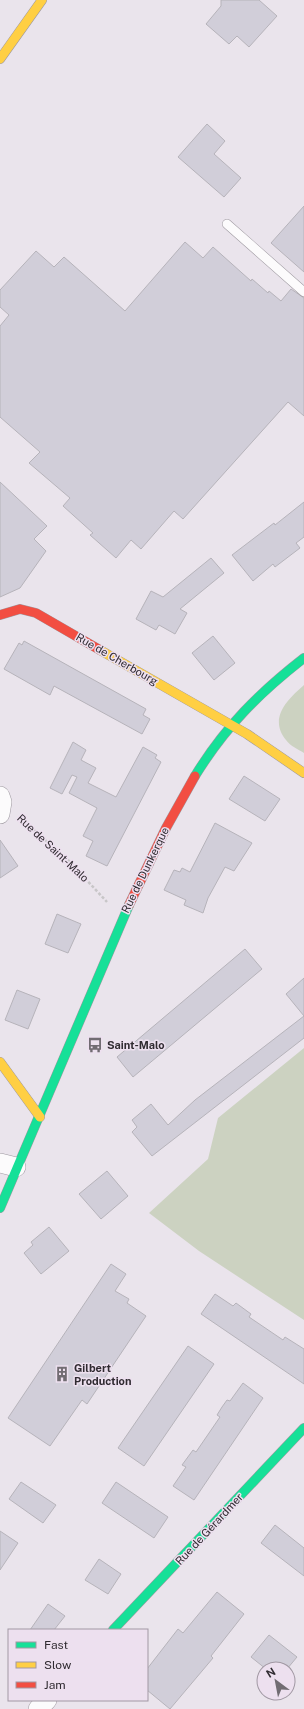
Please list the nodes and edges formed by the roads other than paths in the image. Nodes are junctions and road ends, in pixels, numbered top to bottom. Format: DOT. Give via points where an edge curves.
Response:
graph roads {
  1 [pos="42,0"];
  2 [pos="0,60"];
  3 [pos="227,224"];
  4 [pos="304,292"];
  5 [pos="0,615"];
  6 [pos="304,658"];
  7 [pos="231,724"];
  8 [pos="304,773"];
  9 [pos="0,1062"];
  10 [pos="40,1117"];
  11 [pos="8,1165"];
  12 [pos="0,1208"];
  13 [pos="304,1428"];
  14 [pos="114,1629"];
  15 [pos="46,1701"];
  16 [pos="38,1709"];
  1 -- 2 [label="street"];
  3 -- 4 [label="lane"];
  5 -- 7 [label="street, Rue de Cherbourg" via="20,609 36,613"];
  6 -- 7 [label="street, Rue de Dunkerque" via="265,688"];
  7 -- 8 [label="street, Rue de Cherbourg"];
  7 -- 10 [label="street, Rue de Dunkerque" via="213,746 184,794 122,919"];
  9 -- 10 [label="street"];
  10 -- 11 [label="street, Rue de Dunkerque"];
  11 -- 12 [label="street, Rue de Dunkerque"];
  13 -- 14 [label="street, Rue de Gérardmer"];
  15 -- 16 [label="street"];
}
